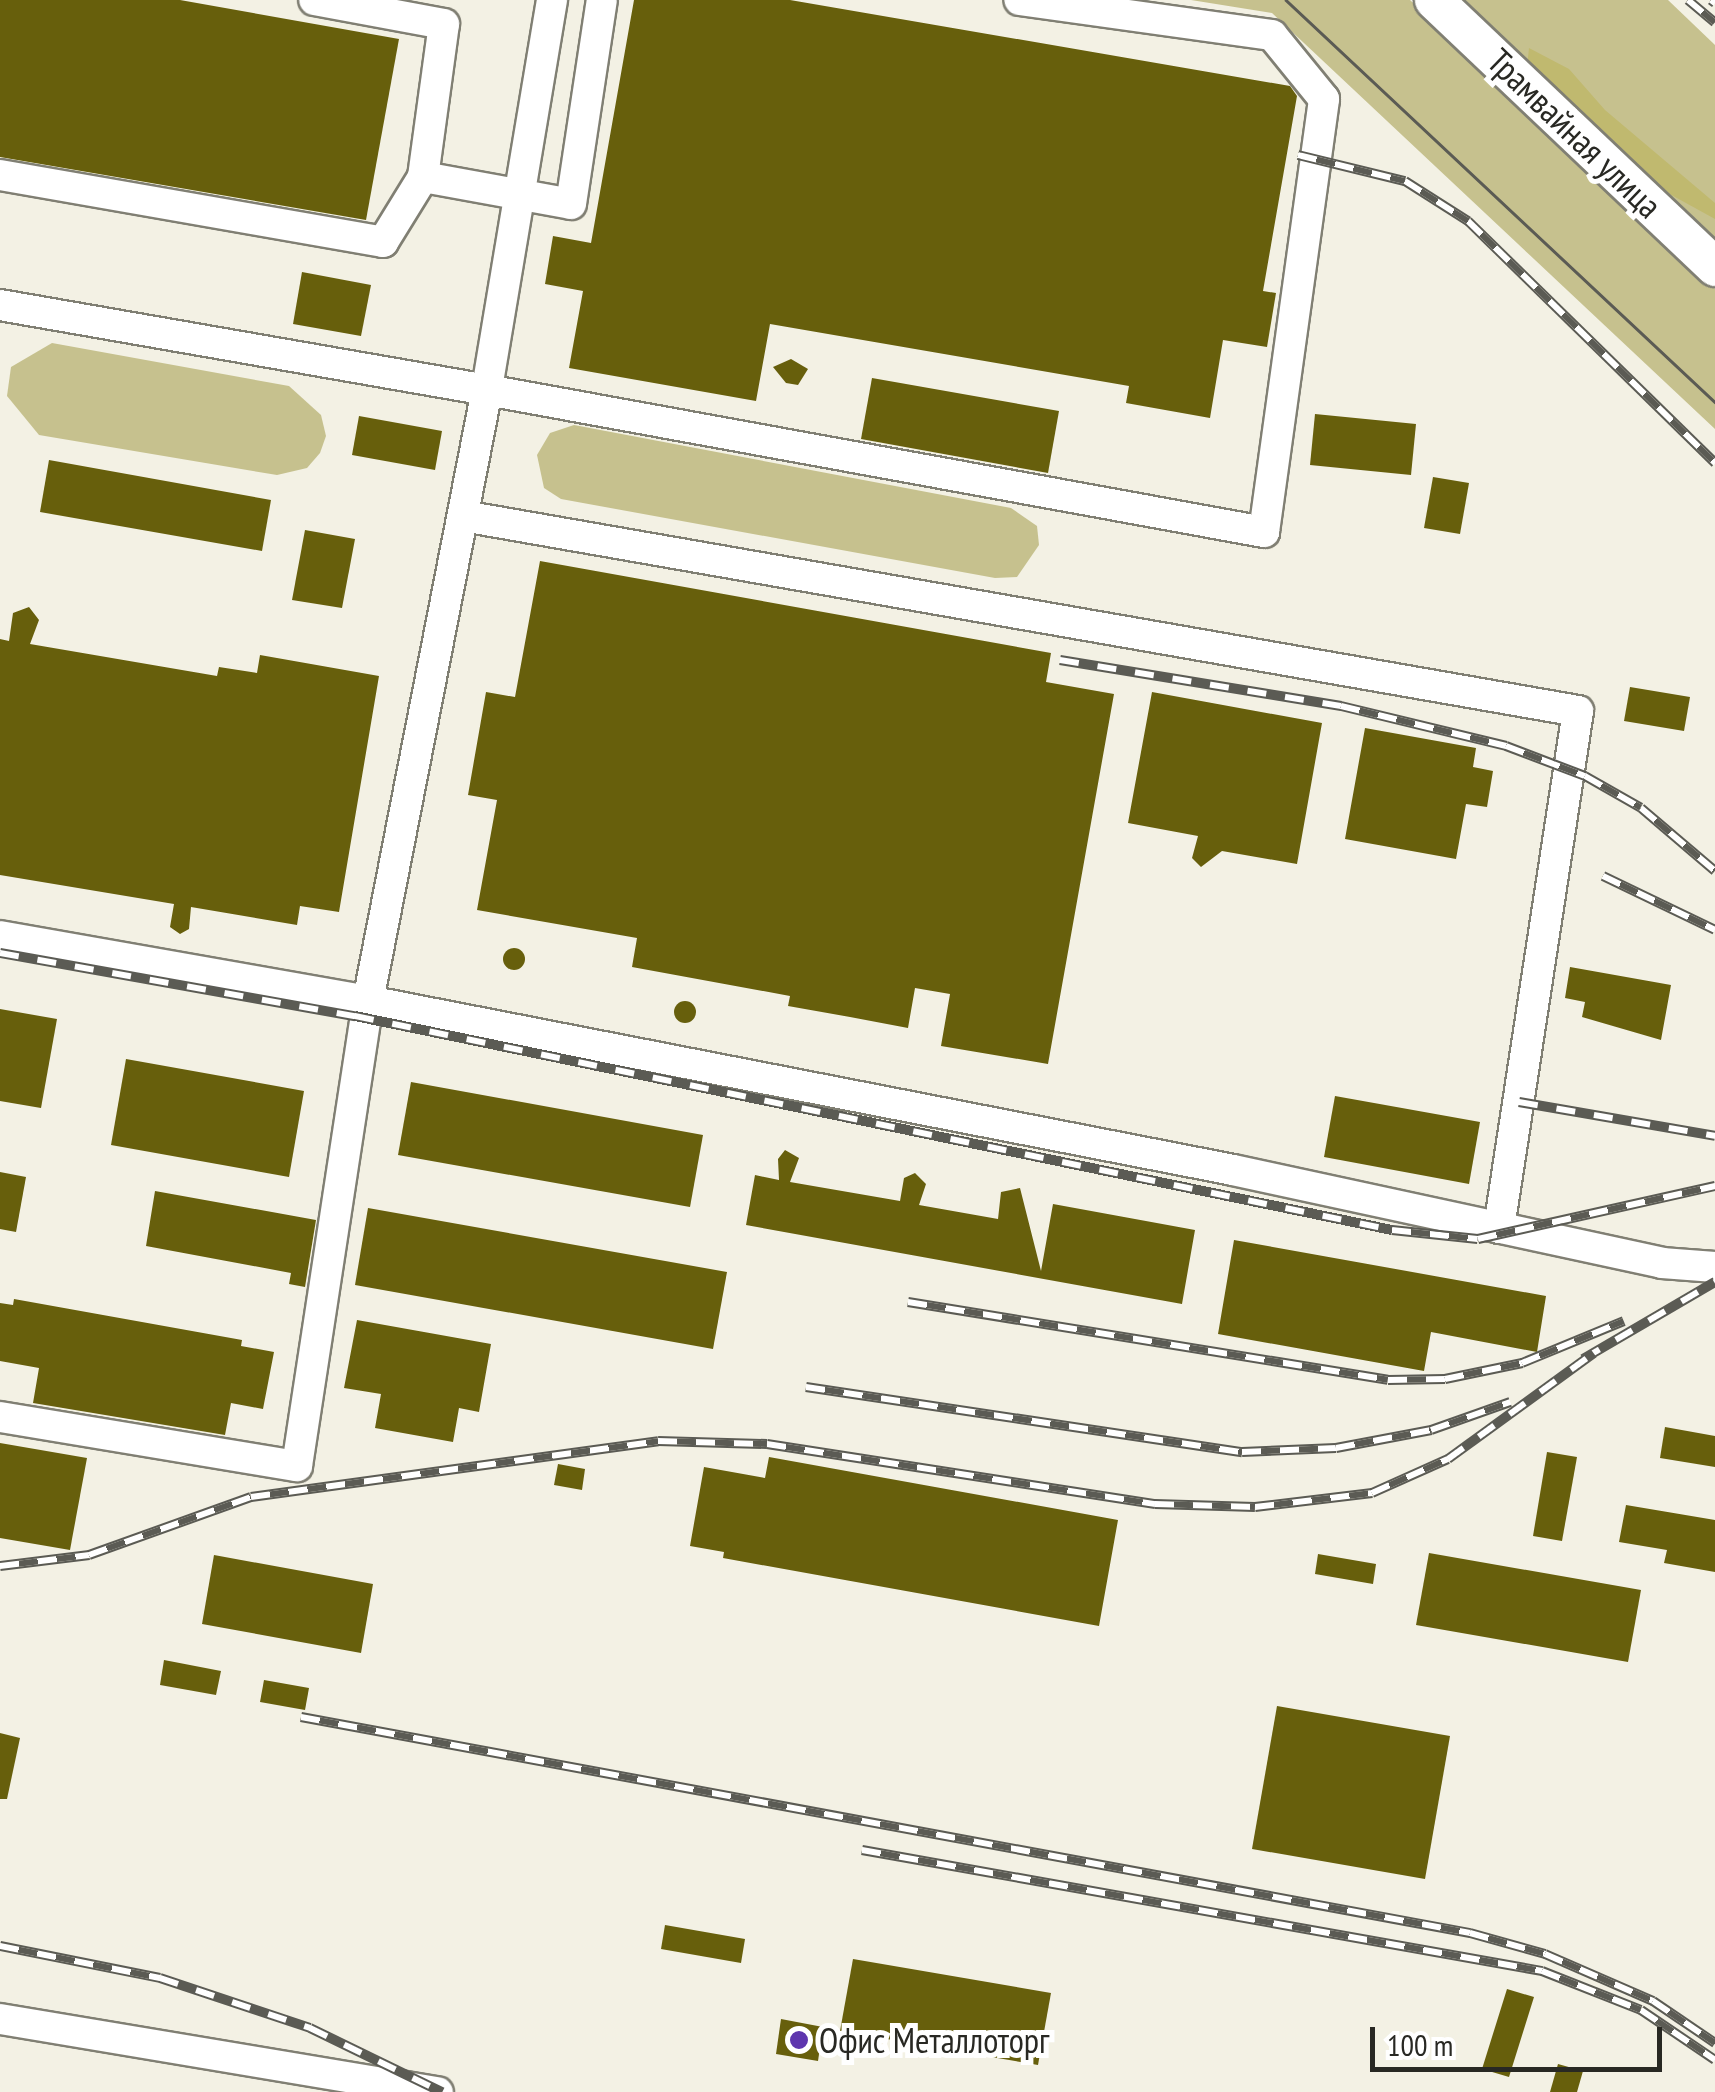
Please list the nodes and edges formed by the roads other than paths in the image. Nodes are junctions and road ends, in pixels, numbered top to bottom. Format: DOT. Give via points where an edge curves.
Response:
graph roads {
  1 [pos="315,0"];
  2 [pos="552,0"];
  3 [pos="602,0"];
  4 [pos="1019,0"];
  5 [pos="1434,0"];
  6 [pos="423,177"];
  7 [pos="0,178"];
  8 [pos="520,194"];
  9 [pos="1715,267"];
  10 [pos="0,305"];
  11 [pos="487,390"];
  12 [pos="463,516"];
  13 [pos="0,936"];
  14 [pos="368,1001"];
  15 [pos="1498,1228"];
  16 [pos="1715,1266"];
  17 [pos="0,1417"];
  18 [pos="0,2019"];
  19 [pos="438,2092"];
  1 -- 6 [label="street" via="444,24"];
  2 -- 8 [label="street"];
  3 -- 8 [label="street" via="571,204"];
  4 -- 11 [label="street" via="1272,35 1324,99 1264,532"];
  5 -- 9 [label="main road, Трамвайная улица"];
  6 -- 7 [label="street" via="383,242"];
  6 -- 8 [label="street"];
  8 -- 11 [label="street"];
  10 -- 11 [label="street"];
  11 -- 12 [label="street"];
  12 -- 14 [label="street"];
  12 -- 15 [label="street" via="1578,711"];
  13 -- 14 [label="street"];
  14 -- 15 [label="street"];
  14 -- 17 [label="street" via="298,1466"];
  15 -- 16 [label="street" via="1662,1263"];
  18 -- 19 [label="street"];
}
